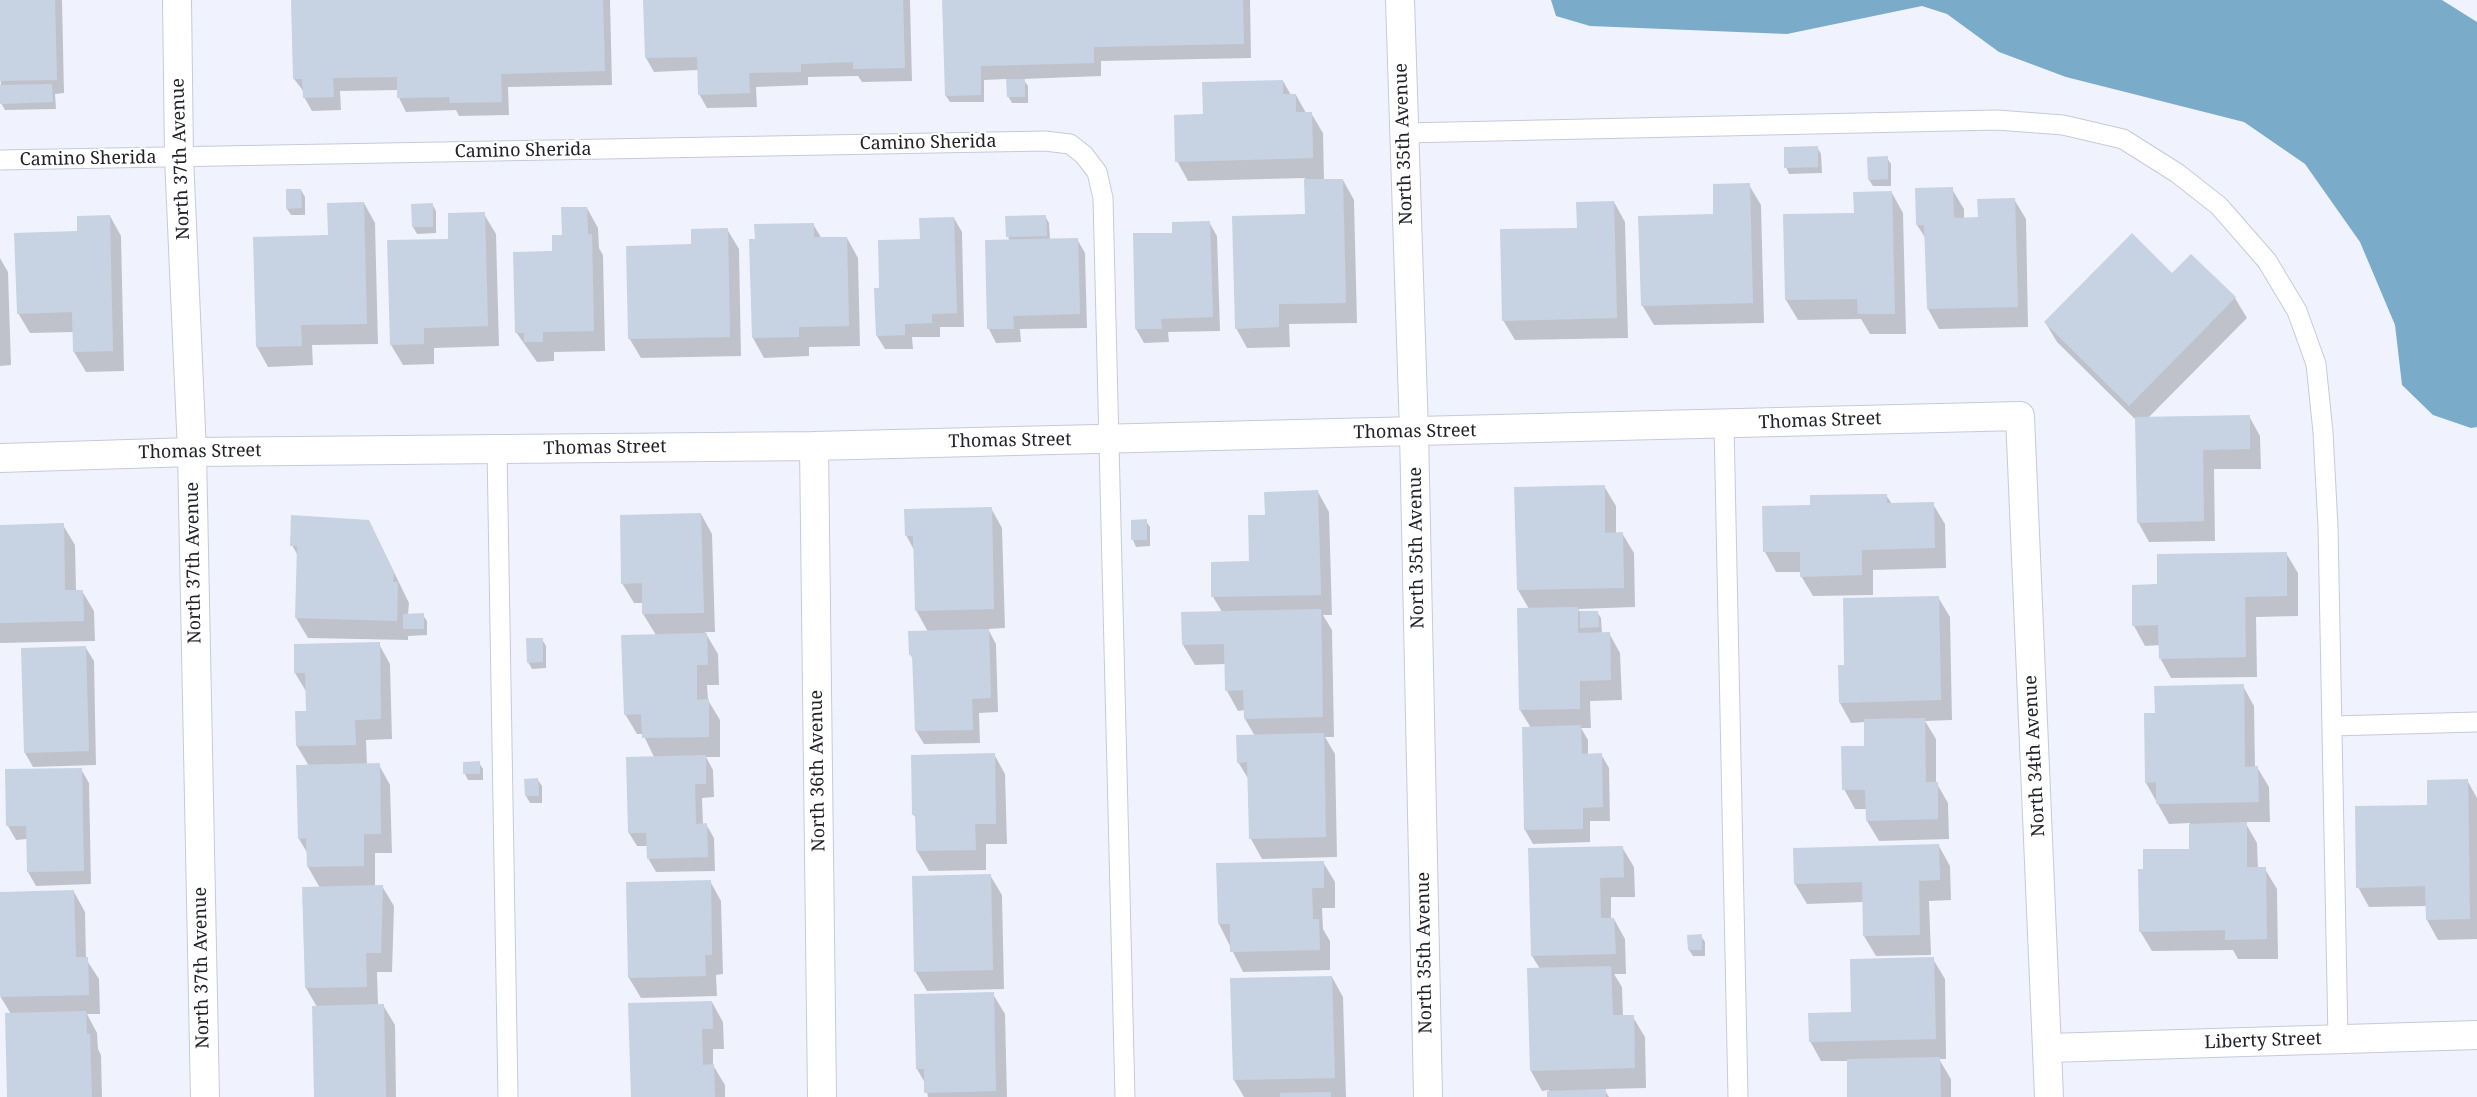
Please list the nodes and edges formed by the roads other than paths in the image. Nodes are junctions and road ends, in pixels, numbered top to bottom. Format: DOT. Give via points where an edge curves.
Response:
graph roads {
  1 [pos="177,0"];
  2 [pos="1400,0"];
  3 [pos="1404,133"];
  4 [pos="179,157"];
  5 [pos="0,160"];
  6 [pos="2020,416"];
  7 [pos="1724,424"];
  8 [pos="1414,432"];
  9 [pos="1111,439"];
  10 [pos="814,446"];
  11 [pos="497,449"];
  12 [pos="192,452"];
  13 [pos="0,458"];
  14 [pos="2477,722"];
  15 [pos="2332,726"];
  16 [pos="2477,1035"];
  17 [pos="2338,1039"];
  18 [pos="2048,1048"];
  19 [pos="205,1097"];
  20 [pos="508,1097"];
  21 [pos="822,1097"];
  22 [pos="1125,1097"];
  23 [pos="1428,1097"];
  24 [pos="1738,1097"];
  25 [pos="2049,1097"];
  1 -- 4 [label="street, North 37th Avenue"];
  2 -- 3 [label="street, North 35th Avenue"];
  3 -- 8 [label="street, North 35th Avenue"];
  3 -- 15 [label="lane" via="1997,120 2063,125 2123,139 2177,173 2219,206 2267,261 2297,311 2316,364 2328,527"];
  4 -- 5 [label="lane, Camino Sherida"];
  4 -- 9 [label="lane, Camino Sherida" via="1045,141 1070,144 1097,172 1103,198"];
  4 -- 12 [label="street, North 37th Avenue"];
  6 -- 7 [label="street, Thomas Street"];
  6 -- 18 [label="street, North 34th Avenue"];
  7 -- 8 [label="street, Thomas Street"];
  7 -- 24 [label="lane"];
  8 -- 9 [label="street, Thomas Street"];
  8 -- 23 [label="street, North 35th Avenue"];
  9 -- 10 [label="street, Thomas Street"];
  9 -- 22 [label="lane, Camino Sherida"];
  10 -- 11 [label="street, Thomas Street"];
  10 -- 21 [label="street, North 36th Avenue"];
  11 -- 12 [label="street, Thomas Street"];
  11 -- 20 [label="lane"];
  12 -- 13 [label="street, Thomas Street"];
  12 -- 19 [label="street, North 37th Avenue"];
  14 -- 15 [label="lane"];
  15 -- 17 [label="lane"];
  16 -- 17 [label="street, Liberty Street"];
  17 -- 18 [label="street, Liberty Street"];
  18 -- 25 [label="street, North 34th Avenue"];
}
